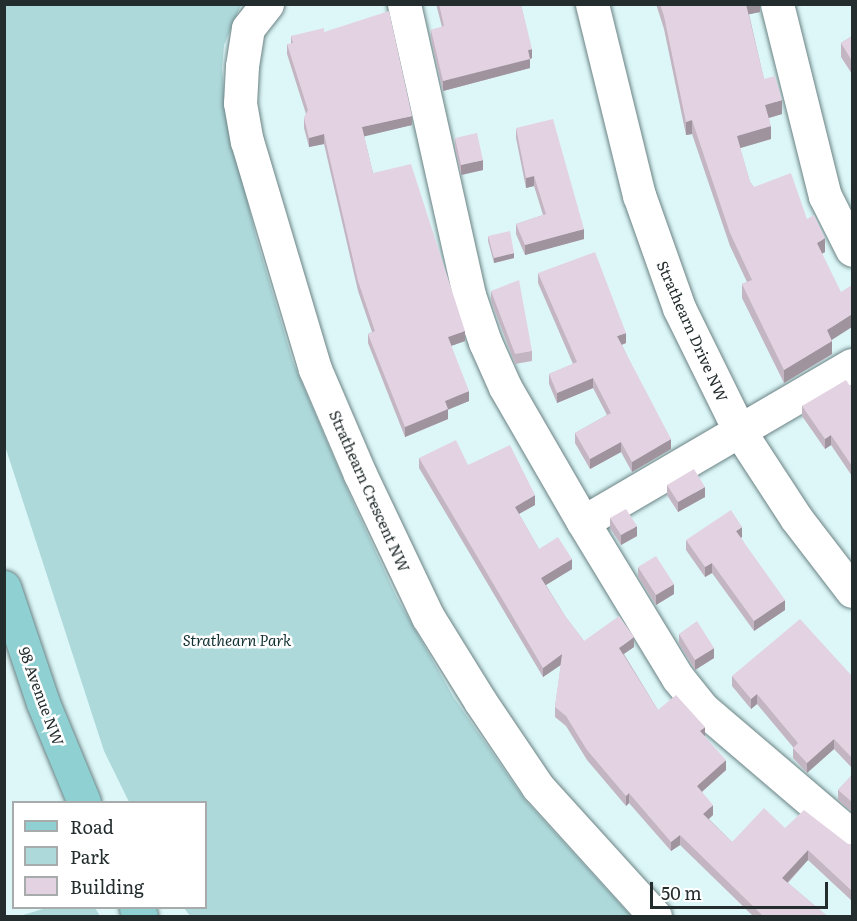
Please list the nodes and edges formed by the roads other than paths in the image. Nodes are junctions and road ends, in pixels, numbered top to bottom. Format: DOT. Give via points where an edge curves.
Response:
graph roads {
  1 [pos="267,4"];
  2 [pos="404,4"];
  3 [pos="592,4"];
  4 [pos="777,4"];
  5 [pos="852,250"];
  6 [pos="852,364"];
  7 [pos="740,432"];
  8 [pos="583,522"];
  9 [pos="4,587"];
  10 [pos="852,591"];
  11 [pos="84,801"];
  12 [pos="852,836"];
  13 [pos="655,916"];
  1 -- 13 [label="street, Strathearn Crescent NW" via="248,28 240,103 247,141 315,369 428,617 480,701 538,787"];
  2 -- 8 [label="street" via="469,295 485,342 505,387"];
  3 -- 7 [label="street, Strathearn Drive NW" via="636,186 657,252 694,341"];
  4 -- 5 [label="street" via="825,196"];
  6 -- 7 [label="street"];
  7 -- 8 [label="street"];
  7 -- 10 [label="street, Strathearn Drive NW" via="796,518"];
  8 -- 12 [label="street" via="678,678 702,708"];
  9 -- 11 [label="main road, 98 Avenue NW" via="43,703"];
}
